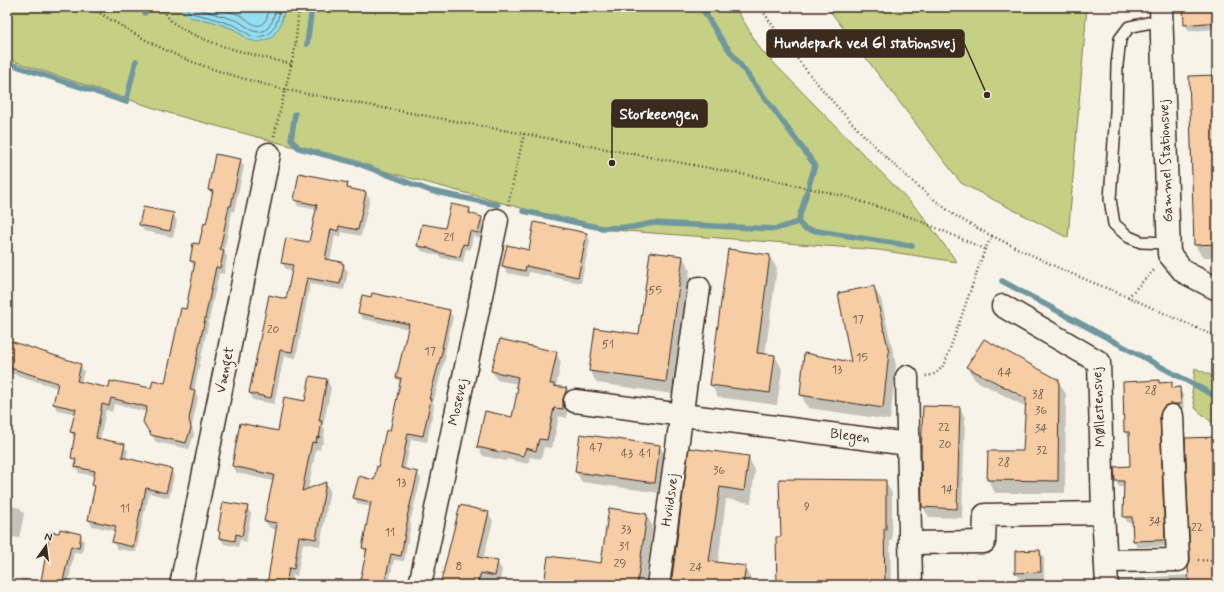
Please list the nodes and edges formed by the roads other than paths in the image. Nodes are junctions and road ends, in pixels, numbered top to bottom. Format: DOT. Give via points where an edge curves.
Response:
graph roads {
  1 [pos="1161,14"];
  2 [pos="269,154"];
  3 [pos="497,220"];
  4 [pos="1169,248"];
  5 [pos="700,288"];
  6 [pos="1217,288"];
  7 [pos="1003,306"];
  8 [pos="907,377"];
  9 [pos="575,401"];
  10 [pos="681,414"];
  11 [pos="1172,416"];
  12 [pos="908,444"];
  13 [pos="1103,513"];
  14 [pos="910,543"];
  15 [pos="1106,560"];
  16 [pos="181,585"];
  17 [pos="420,585"];
  18 [pos="658,585"];
  19 [pos="911,585"];
  20 [pos="1107,585"];
  1 -- 4 [label="street, Gammel Stationsvej"];
  1 -- 4 [label="lane" via="1129,27 1120,39 1110,199 1114,224 1129,238"];
  2 -- 16 [label="street, Vænget"];
  3 -- 17 [label="street, Mosevej"];
  4 -- 6 [label="street" via="1184,272"];
  5 -- 10 [label="street, Hviidsvej"];
  7 -- 13 [label="street, Møllestensvej" via="1099,362"];
  8 -- 12 [label="street"];
  9 -- 10 [label="street"];
  10 -- 12 [label="street, Blegen"];
  10 -- 18 [label="street, Hviidsvej"];
  11 -- 15 [label="street" via="1178,560"];
  12 -- 14 [label="street"];
  13 -- 14 [label="street" via="984,515 984,542"];
  13 -- 15 [label="street, Møllestensvej"];
  14 -- 19 [label="street"];
  15 -- 20 [label="street, Møllestensvej"];
}
